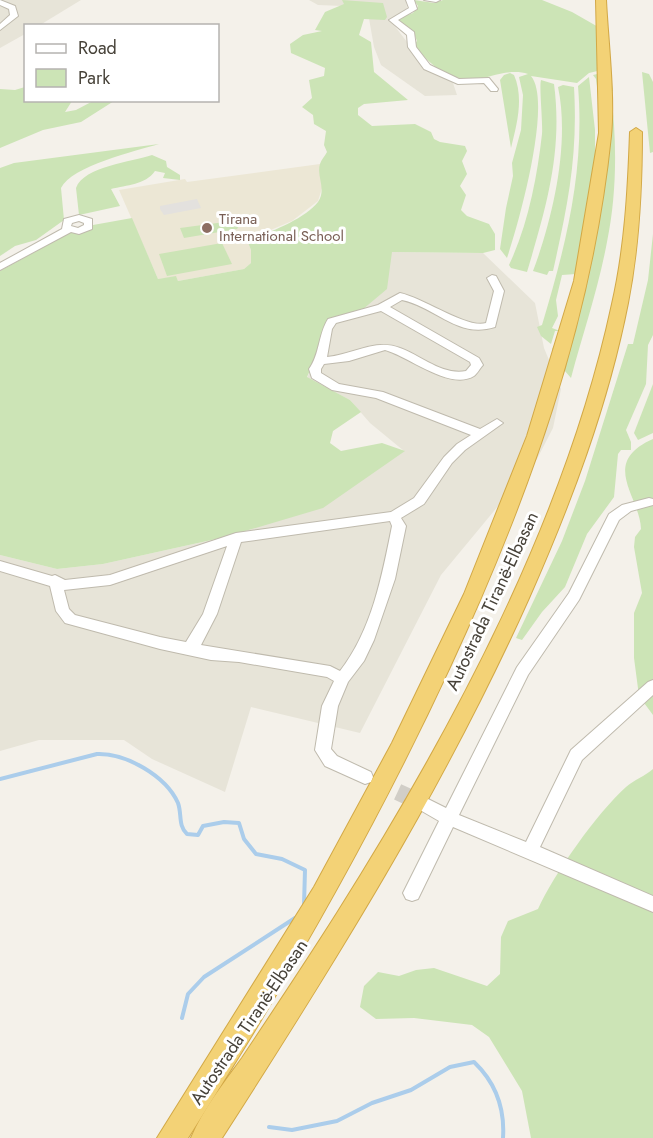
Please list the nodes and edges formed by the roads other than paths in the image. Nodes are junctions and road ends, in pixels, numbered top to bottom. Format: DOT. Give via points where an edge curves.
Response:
graph roads {
  1 [pos="410,0"];
  2 [pos="428,0"];
  3 [pos="436,0"];
  4 [pos="610,0"];
  5 [pos="0,2"];
  6 [pos="608,7"];
  7 [pos="0,28"];
  8 [pos="494,89"];
  9 [pos="635,112"];
  10 [pos="68,230"];
  11 [pos="0,267"];
  12 [pos="492,278"];
  13 [pos="382,307"];
  14 [pos="321,361"];
  15 [pos="497,423"];
  16 [pos="481,434"];
  17 [pos="539,500"];
  18 [pos="649,502"];
  19 [pos="394,516"];
  20 [pos="236,538"];
  21 [pos="0,566"];
  22 [pos="55,580"];
  23 [pos="189,648"];
  24 [pos="342,680"];
  25 [pos="653,686"];
  26 [pos="451,688"];
  27 [pos="365,777"];
  28 [pos="426,805"];
  29 [pos="449,818"];
  30 [pos="530,851"];
  31 [pos="412,892"];
  32 [pos="653,904"];
  33 [pos="171,1138"];
  34 [pos="205,1138"];
  1 -- 8 [label="street" via="413,9 393,20 411,34 412,47 427,67 458,82 486,80"];
  2 -- 3 [label="street"];
  4 -- 6 [label="highway, Autostrada Tiranë-Elbasan"];
  5 -- 7 [label="street" via="12,8 14,16"];
  6 -- 17 [label="highway, Autostrada Tiranë-Elbasan" via="618,61 623,144 620,206 605,301 590,357"];
  9 -- 34 [label="highway, Autostrada Tiranë-Elbasan" via="635,210 620,304 588,429 554,518 471,699 422,790 364,892"];
  10 -- 11 [label="street"];
  12 -- 13 [label="street" via="499,291 491,325 486,328 472,328 405,296"];
  13 -- 14 [label="street" via="332,321"];
  13 -- 14 [label="street" via="475,360 474,370 465,376 449,375 383,347 346,359"];
  14 -- 16 [label="street" via="316,375 336,387 379,395"];
  15 -- 16 [label="street"];
  16 -- 19 [label="street" via="448,460 419,501"];
  18 -- 29 [label="street" via="627,508 614,517 574,596 522,671"];
  19 -- 20 [label="street"];
  19 -- 24 [label="street" via="399,526 388,579 359,657"];
  20 -- 22 [label="street" via="110,580 65,585"];
  20 -- 23 [label="street" via="219,594 198,638"];
  21 -- 22 [label="street"];
  22 -- 23 [label="street" via="63,611 70,619"];
  23 -- 24 [label="street" via="330,672"];
  24 -- 27 [label="street" via="330,706 323,750 331,761"];
  25 -- 30 [label="street" via="576,755"];
  26 -- 33 [label="highway, Autostrada Tiranë-Elbasan" via="344,878"];
  28 -- 29 [label="street"];
  29 -- 30 [label="street"];
  29 -- 31 [label="street"];
  30 -- 32 [label="street"];
}
